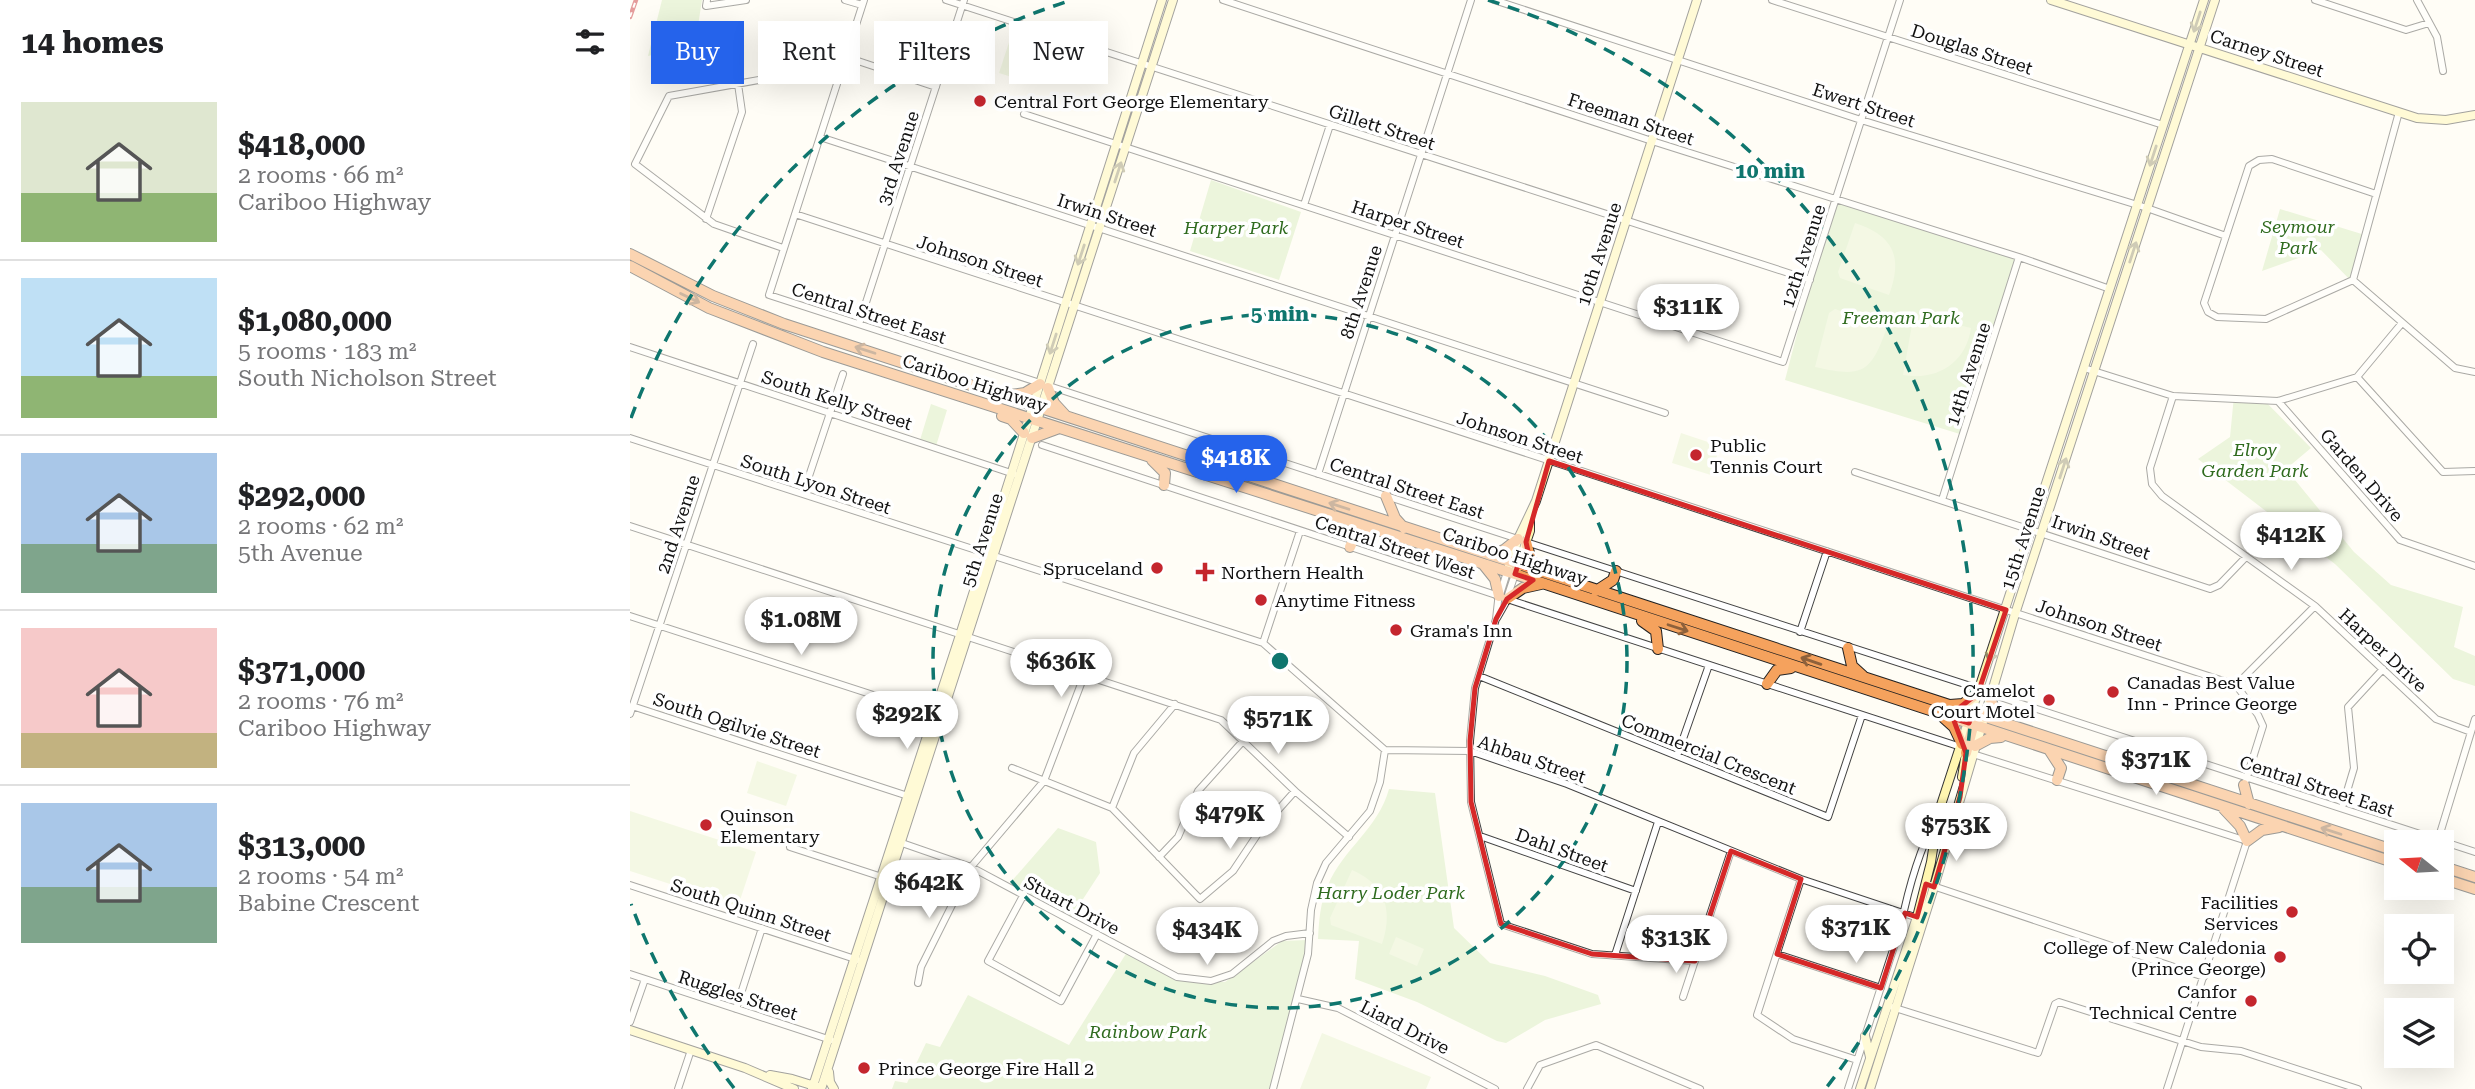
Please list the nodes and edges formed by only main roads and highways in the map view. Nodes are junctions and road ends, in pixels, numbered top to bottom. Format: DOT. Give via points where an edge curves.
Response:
graph roads {
  1 [pos="1162,0"];
  2 [pos="1173,0"];
  3 [pos="1697,0"];
  4 [pos="2051,0"];
  5 [pos="2204,0"];
  6 [pos="2215,0"];
  7 [pos="2190,45"];
  8 [pos="2200,48"];
  9 [pos="2475,116"];
  10 [pos="630,254"];
  11 [pos="630,266"];
  12 [pos="1070,305"];
  13 [pos="912,381"];
  14 [pos="1044,385"];
  15 [pos="1000,394"];
  16 [pos="1036,414"];
  17 [pos="1067,417"];
  18 [pos="1059,428"];
  19 [pos="1028,435"];
  20 [pos="1172,451"];
  21 [pos="1253,453"];
  22 [pos="1144,455"];
  23 [pos="1224,468"];
  24 [pos="1164,485"];
  25 [pos="1386,496"];
  26 [pos="1404,528"];
  27 [pos="1374,529"];
  28 [pos="1522,541"];
  29 [pos="1350,547"];
  30 [pos="1485,559"];
  31 [pos="1513,569"];
  32 [pos="1545,579"];
  33 [pos="1595,591"];
  34 [pos="1621,604"];
  35 [pos="1848,648"];
  36 [pos="1658,649"];
  37 [pos="1804,670"];
  38 [pos="1867,680"];
  39 [pos="1767,684"];
  40 [pos="1979,691"];
  41 [pos="1990,696"];
  42 [pos="1941,709"];
  43 [pos="1976,721"];
  44 [pos="2013,733"];
  45 [pos="1967,749"];
  46 [pos="2048,749"];
  47 [pos="2080,760"];
  48 [pos="2230,798"];
  49 [pos="2216,804"];
  50 [pos="2249,804"];
  51 [pos="2271,811"];
  52 [pos="2256,817"];
  53 [pos="2287,827"];
  54 [pos="2247,841"];
  55 [pos="2384,847"];
  56 [pos="2384,859"];
  57 [pos="2454,870"];
  58 [pos="2475,877"];
  59 [pos="2454,882"];
  60 [pos="1930,885"];
  61 [pos="2475,889"];
  62 [pos="1892,1007"];
  63 [pos="630,1030"];
  64 [pos="1865,1036"];
  65 [pos="1870,1059"];
  66 [pos="825,1063"];
  67 [pos="793,1086"];
  68 [pos="818,1088"];
  69 [pos="834,1089"];
  70 [pos="1860,1089"];
  71 [pos="1870,1089"];
  1 -- 12 [label="main road, 5th Avenue, one-way" via="1090,225"];
  12 -- 2 [label="main road, 5th Avenue, one-way" via="1100,228"];
  3 -- 28 [label="main road, 10th Avenue"];
  4 -- 7 [label="main road, Carney Street"];
  5 -- 7 [label="main road, 15th Avenue, one-way"];
  6 -- 8 [label="main road, 15th Avenue"];
  7 -- 8 [label="main road, Carney Street"];
  7 -- 40 [label="main road, 15th Avenue, one-way"];
  8 -- 9 [label="main road, Carney Street" via="2417,118"];
  41 -- 8 [label="main road, 15th Avenue, one-way"];
  15 -- 10 [label="highway, Cariboo Highway, one-way" via="744,309"];
  11 -- 13 [label="highway, Cariboo Highway, one-way" via="740,321"];
  12 -- 14 [label="main road, 5th Avenue"];
  13 -- 16 [label="highway, Cariboo Highway"];
  13 -- 19 [label="highway" via="1012,419"];
  14 -- 15 [label="highway" via="1026,393"];
  14 -- 16 [label="main road, 5th Avenue"];
  14 -- 17 [label="highway"];
  15 -- 16 [label="highway, Cariboo Highway"];
  16 -- 17 [label="highway, Cariboo Highway"];
  16 -- 18 [label="highway, Cariboo Highway"];
  16 -- 19 [label="main road, 5th Avenue"];
  16 -- 20 [label="highway" via="1140,449"];
  17 -- 20 [label="highway, Cariboo Highway"];
  18 -- 19 [label="highway"];
  18 -- 22 [label="highway, Cariboo Highway"];
  19 -- 66 [label="main road, 5th Avenue"];
  20 -- 23 [label="highway, Cariboo Highway"];
  21 -- 23 [label="highway" via="1237,467"];
  22 -- 24 [label="highway" via="1163,470"];
  22 -- 27 [label="highway, Cariboo Highway"];
  26 -- 23 [label="highway, Cariboo Highway, one-way"];
  25 -- 26 [label="highway"];
  26 -- 30 [label="highway, Cariboo Highway"];
  27 -- 29 [label="highway" via="1356,535"];
  27 -- 30 [label="highway, Cariboo Highway"];
  28 -- 30 [label="highway"];
  28 -- 31 [label="main road, 10th Avenue"];
  28 -- 32 [label="highway"];
  30 -- 31 [label="highway, Cariboo Highway"];
  30 -- 32 [label="highway" via="1503,597"];
  31 -- 32 [label="highway, Cariboo Highway"];
  32 -- 33 [label="highway, Cariboo Highway"];
  32 -- 34 [label="highway, Cariboo Highway"];
  33 -- 34 [label="highway, Cariboo Highway"];
  33 -- 34 [label="highway" via="1614,576"];
  34 -- 36 [label="highway" via="1653,627"];
  34 -- 37 [label="highway, Cariboo Highway, one-way"];
  38 -- 34 [label="highway, Cariboo Highway, one-way"];
  35 -- 38 [label="highway" via="1853,666"];
  37 -- 39 [label="highway" via="1780,668"];
  37 -- 42 [label="highway, Cariboo Highway"];
  38 -- 42 [label="highway, Cariboo Highway"];
  40 -- 42 [label="highway" via="1963,704"];
  40 -- 43 [label="main road, 15th Avenue"];
  41 -- 43 [label="main road, 15th Avenue"];
  41 -- 44 [label="highway" via="1992,707"];
  42 -- 43 [label="highway, Cariboo Highway"];
  42 -- 45 [label="highway"];
  43 -- 44 [label="highway, Cariboo Highway"];
  43 -- 45 [label="highway"];
  44 -- 45 [label="highway"];
  44 -- 46 [label="highway, Cariboo Highway"];
  44 -- 48 [label="highway, Cariboo Highway"];
  45 -- 60 [label="main road" via="1960,797"];
  45 -- 60 [label="main road" via="1939,811"];
  46 -- 47 [label="highway, Cariboo Highway"];
  46 -- 47 [label="highway" via="2056,757 2059,774"];
  47 -- 49 [label="highway, Cariboo Highway"];
  48 -- 50 [label="highway, Cariboo Highway"];
  48 -- 50 [label="highway" via="2246,782"];
  49 -- 52 [label="highway, Cariboo Highway"];
  49 -- 54 [label="highway" via="2234,818"];
  50 -- 51 [label="highway, Cariboo Highway"];
  51 -- 52 [label="highway"];
  55 -- 51 [label="highway, Cariboo Highway, one-way"];
  52 -- 53 [label="highway, Cariboo Highway"];
  52 -- 54 [label="highway"];
  53 -- 54 [label="highway" via="2262,830"];
  53 -- 56 [label="highway, Cariboo Highway"];
  57 -- 58 [label="highway"];
  59 -- 61 [label="highway"];
  60 -- 62 [label="main road"];
  62 -- 65 [label="main road"];
  62 -- 71 [label="main road"];
  63 -- 67 [label="main road"];
  64 -- 65 [label="main road"];
  65 -- 70 [label="main road"];
  66 -- 67 [label="main road"];
  66 -- 68 [label="main road, 5th Avenue"];
  66 -- 69 [label="main road"];
  67 -- 68 [label="main road"];
}
